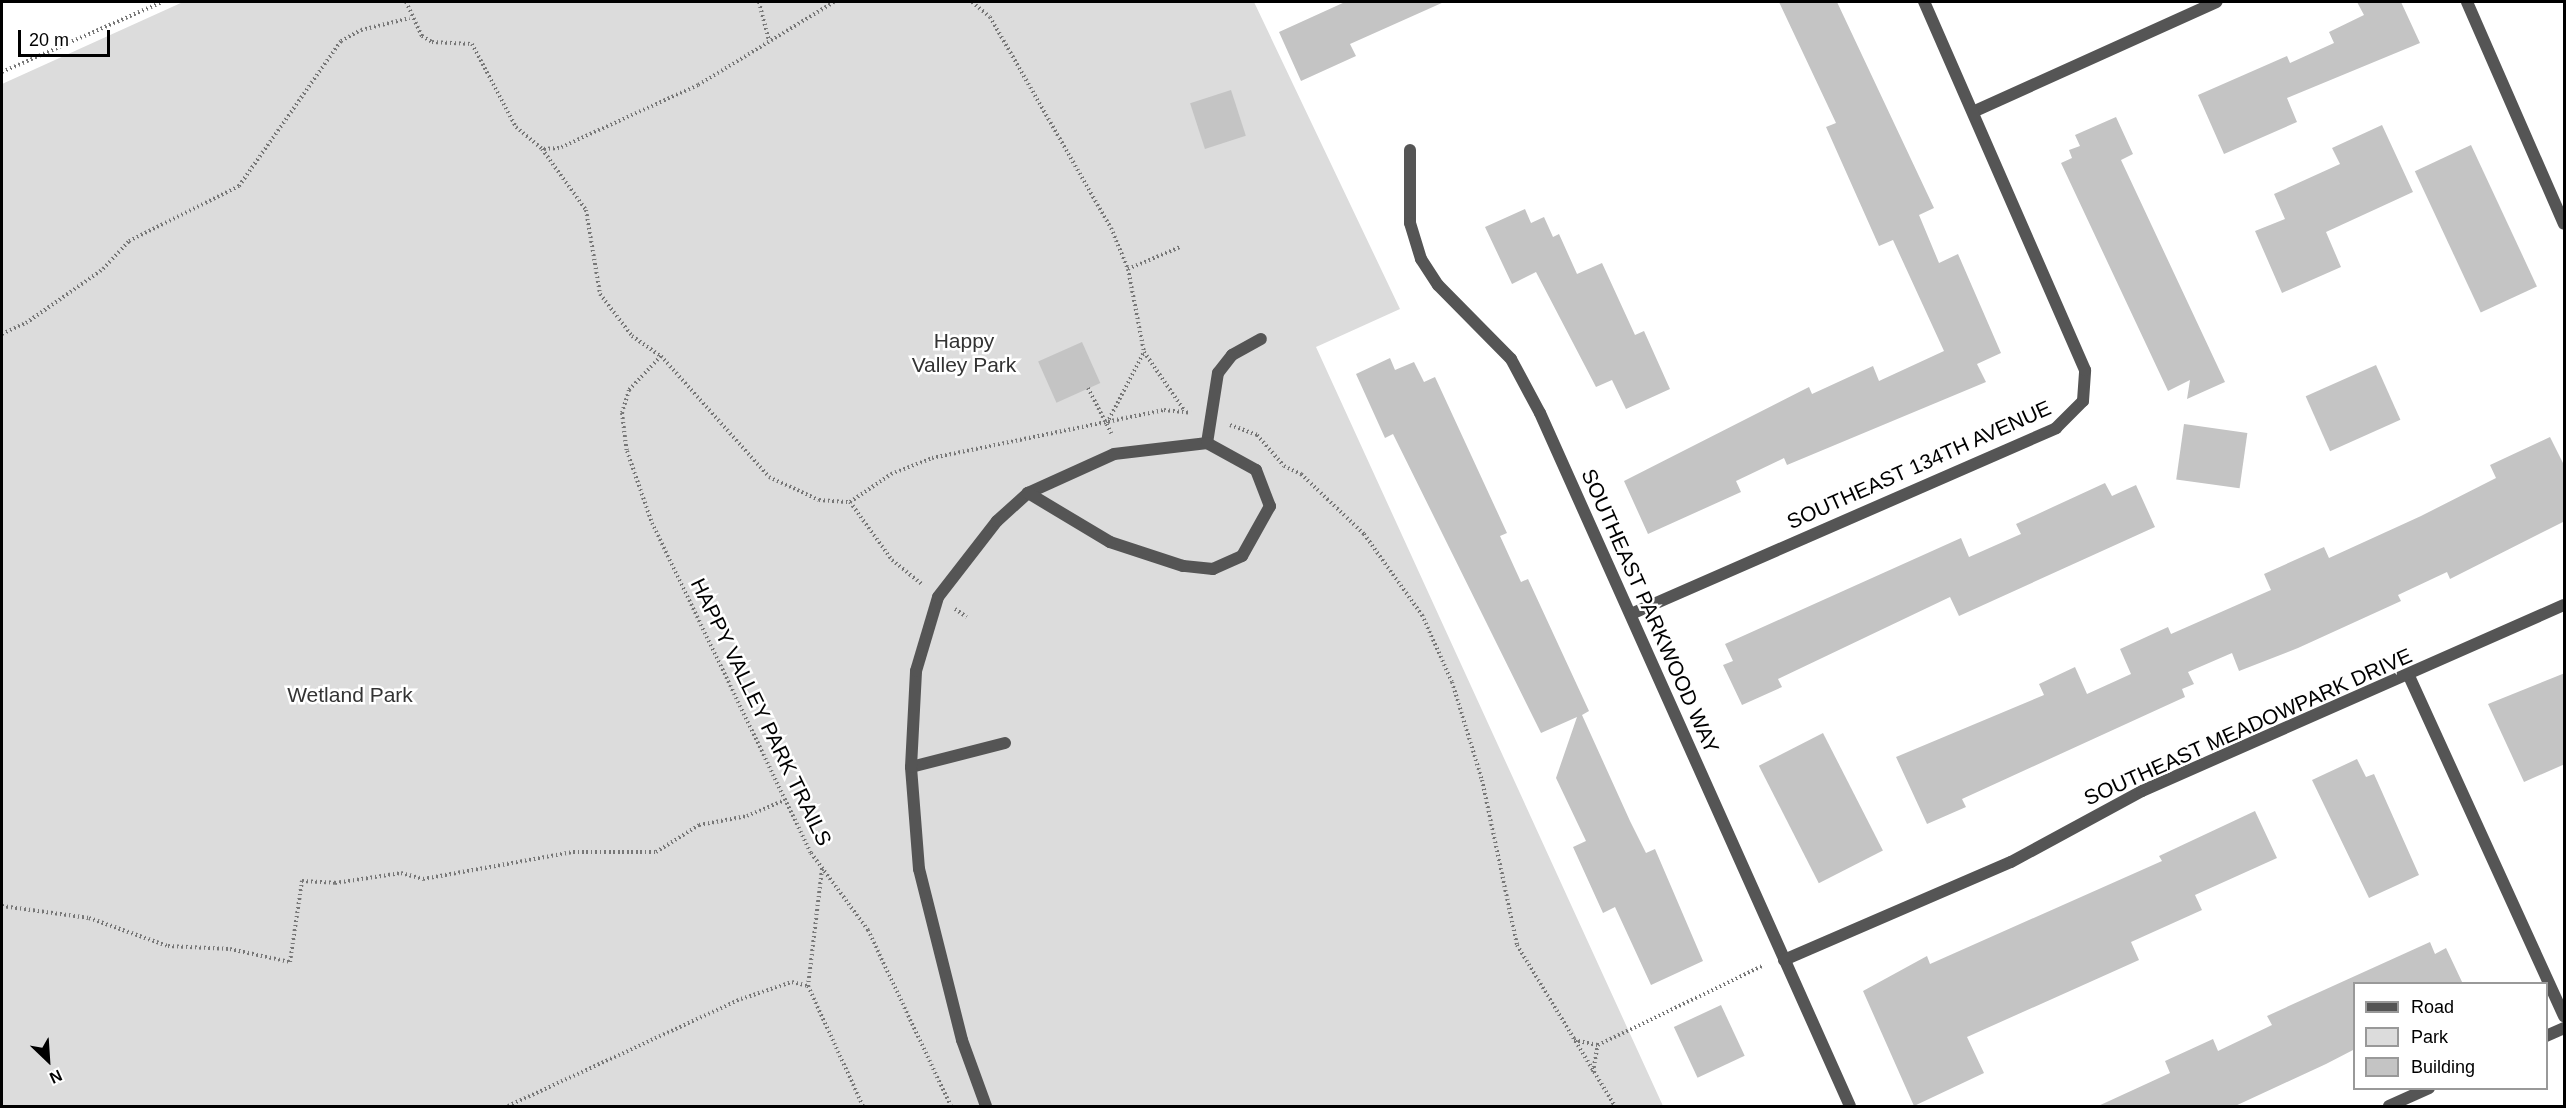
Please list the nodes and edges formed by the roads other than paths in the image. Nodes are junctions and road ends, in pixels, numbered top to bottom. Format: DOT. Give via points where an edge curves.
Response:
graph roads {
  1 [pos="1924,2"];
  2 [pos="2216,2"];
  3 [pos="2467,2"];
  4 [pos="1975,111"];
  5 [pos="1410,150"];
  6 [pos="2565,224"];
  7 [pos="1261,339"];
  8 [pos="1207,443"];
  9 [pos="1028,493"];
  10 [pos="2565,605"];
  11 [pos="1631,614"];
  12 [pos="2409,676"];
  13 [pos="1005,742"];
  14 [pos="911,767"];
  15 [pos="1783,958"];
  16 [pos="2565,1016"];
  17 [pos="2565,1028"];
  18 [pos="2548,1036"];
  19 [pos="2427,1090"];
  20 [pos="986,1107"];
  21 [pos="1850,1107"];
  22 [pos="2389,1107"];
  1 -- 4 [label="street, SOUTHEAST 134TH AVENUE"];
  2 -- 4 [label="street"];
  3 -- 6 [label="street"];
  4 -- 11 [label="street, SOUTHEAST 134TH AVENUE" via="2085,370 2086,392 2077,412 2056,428"];
  5 -- 11 [label="street, SOUTHEAST PARKWOOD WAY" via="1410,223 1421,259 1438,285 1511,359"];
  7 -- 8 [label="street" via="1232,355 1218,373"];
  8 -- 9 [label="street" via="1114,453"];
  8 -- 9 [label="street" via="1256,470 1270,506 1242,556 1213,569 1183,566 1110,542"];
  9 -- 14 [label="street" via="997,521 938,597 916,671"];
  10 -- 12 [label="street, SOUTHEAST MEADOWPARK DRIVE"];
  11 -- 15 [label="street, SOUTHEAST PARKWOOD WAY"];
  12 -- 15 [label="street, SOUTHEAST MEADOWPARK DRIVE" via="2142,791 2011,862"];
  12 -- 16 [label="street"];
  13 -- 14 [label="street"];
  14 -- 20 [label="street" via="919,869 962,1040"];
  15 -- 21 [label="street, SOUTHEAST PARKWOOD WAY"];
  17 -- 18 [label="street"];
  19 -- 22 [label="street"];
}
